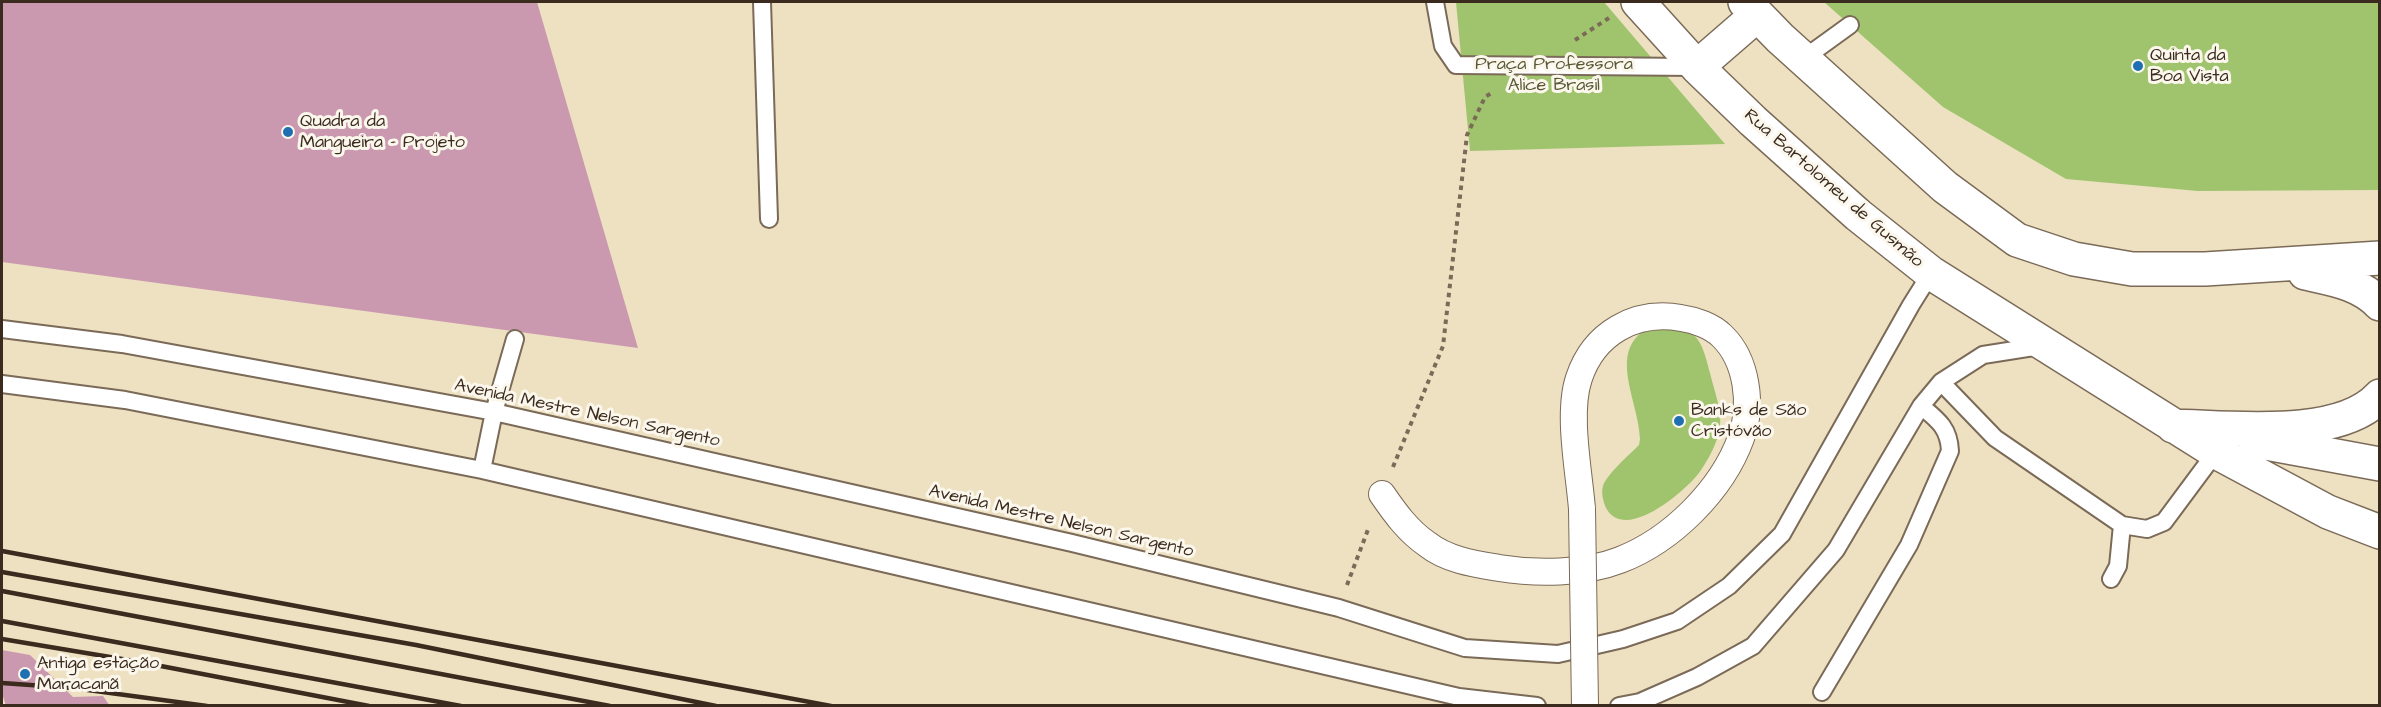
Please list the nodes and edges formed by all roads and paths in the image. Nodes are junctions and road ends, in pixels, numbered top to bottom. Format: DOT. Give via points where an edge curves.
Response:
graph roads {
  1 [pos="762,2"];
  2 [pos="1435,2"];
  3 [pos="1751,8"];
  4 [pos="1624,9"];
  5 [pos="1850,24"];
  6 [pos="1803,59"];
  7 [pos="1536,64"];
  8 [pos="1697,68"];
  9 [pos="769,219"];
  10 [pos="2379,258"];
  11 [pos="2277,266"];
  12 [pos="1931,273"];
  13 [pos="2379,304"];
  14 [pos="2,329"];
  15 [pos="515,339"];
  16 [pos="2049,346"];
  17 [pos="1941,382"];
  18 [pos="2,384"];
  19 [pos="2379,396"];
  20 [pos="1921,406"];
  21 [pos="494,412"];
  22 [pos="2173,426"];
  23 [pos="2216,452"];
  24 [pos="2379,464"];
  25 [pos="482,470"];
  26 [pos="1382,494"];
  27 [pos="2122,525"];
  28 [pos="2379,532"];
  29 [pos="2111,579"];
  30 [pos="1339,608"];
  31 [pos="1822,692"];
  32 [pos="1537,705"];
  33 [pos="1585,705"];
  34 [pos="1619,705"];
  1 -- 9 [label="lane"];
  2 -- 7 [label="lane" via="1443,46 1456,65"];
  3 -- 6 [label="main road"];
  3 -- 8 [label="main road"];
  4 -- 7 [label="path"];
  4 -- 8 [label="main road, Rua Bartolomeu de Gusmão"];
  5 -- 6 [label="lane"];
  6 -- 11 [label="main road" via="1945,187 2017,240 2074,259 2132,268"];
  7 -- 8 [label="lane"];
  7 -- 26 [label="path" via="1485,97 1467,135 1443,346"];
  8 -- 12 [label="main road, Rua Bartolomeu de Gusmão" via="1858,215"];
  10 -- 11 [label="main road"];
  11 -- 13 [label="main road" via="2352,285"];
  12 -- 16 [label="main road, Rua Bartolomeu de Gusmão"];
  12 -- 30 [label="lane, Avenida Mestre Nelson Sargento" via="1782,534 1729,586 1677,621 1558,654 1465,648"];
  14 -- 21 [label="lane, Avenida Mestre Nelson Sargento" via="122,344"];
  15 -- 21 [label="lane"];
  16 -- 17 [label="lane" via="1983,355"];
  16 -- 22 [label="main road, Rua Bartolomeu de Gusmão"];
  17 -- 20 [label="lane"];
  17 -- 27 [label="lane" via="1995,438"];
  18 -- 25 [label="lane" via="125,400"];
  19 -- 22 [label="main road" via="2365,410 2325,423"];
  20 -- 31 [label="lane" via="1943,424 1950,452 1909,545"];
  20 -- 34 [label="lane" via="1836,550 1754,646 1640,702"];
  21 -- 25 [label="lane"];
  21 -- 30 [label="lane, Avenida Mestre Nelson Sargento"];
  22 -- 23 [label="main road, Rua Bartolomeu de Gusmão"];
  22 -- 24 [label="main road"];
  23 -- 27 [label="lane" via="2164,522 2147,529"];
  23 -- 28 [label="main road, Rua Bartolomeu de Gusmão" via="2328,512"];
  25 -- 32 [label="lane" via="1459,697"];
  26 -- 30 [label="path"];
  26 -- 33 [label="street, bridge" via="1402,522 1428,546 1467,563 1521,572 1589,568 1620,560 1652,544 1693,510 1720,478 1742,438 1748,408 1745,381 1737,358 1722,335 1697,321 1664,315 1636,319 1610,332 1589,354 1578,380 1575,414 1582,509"];
  27 -- 29 [label="lane" via="2118,566"];
}
